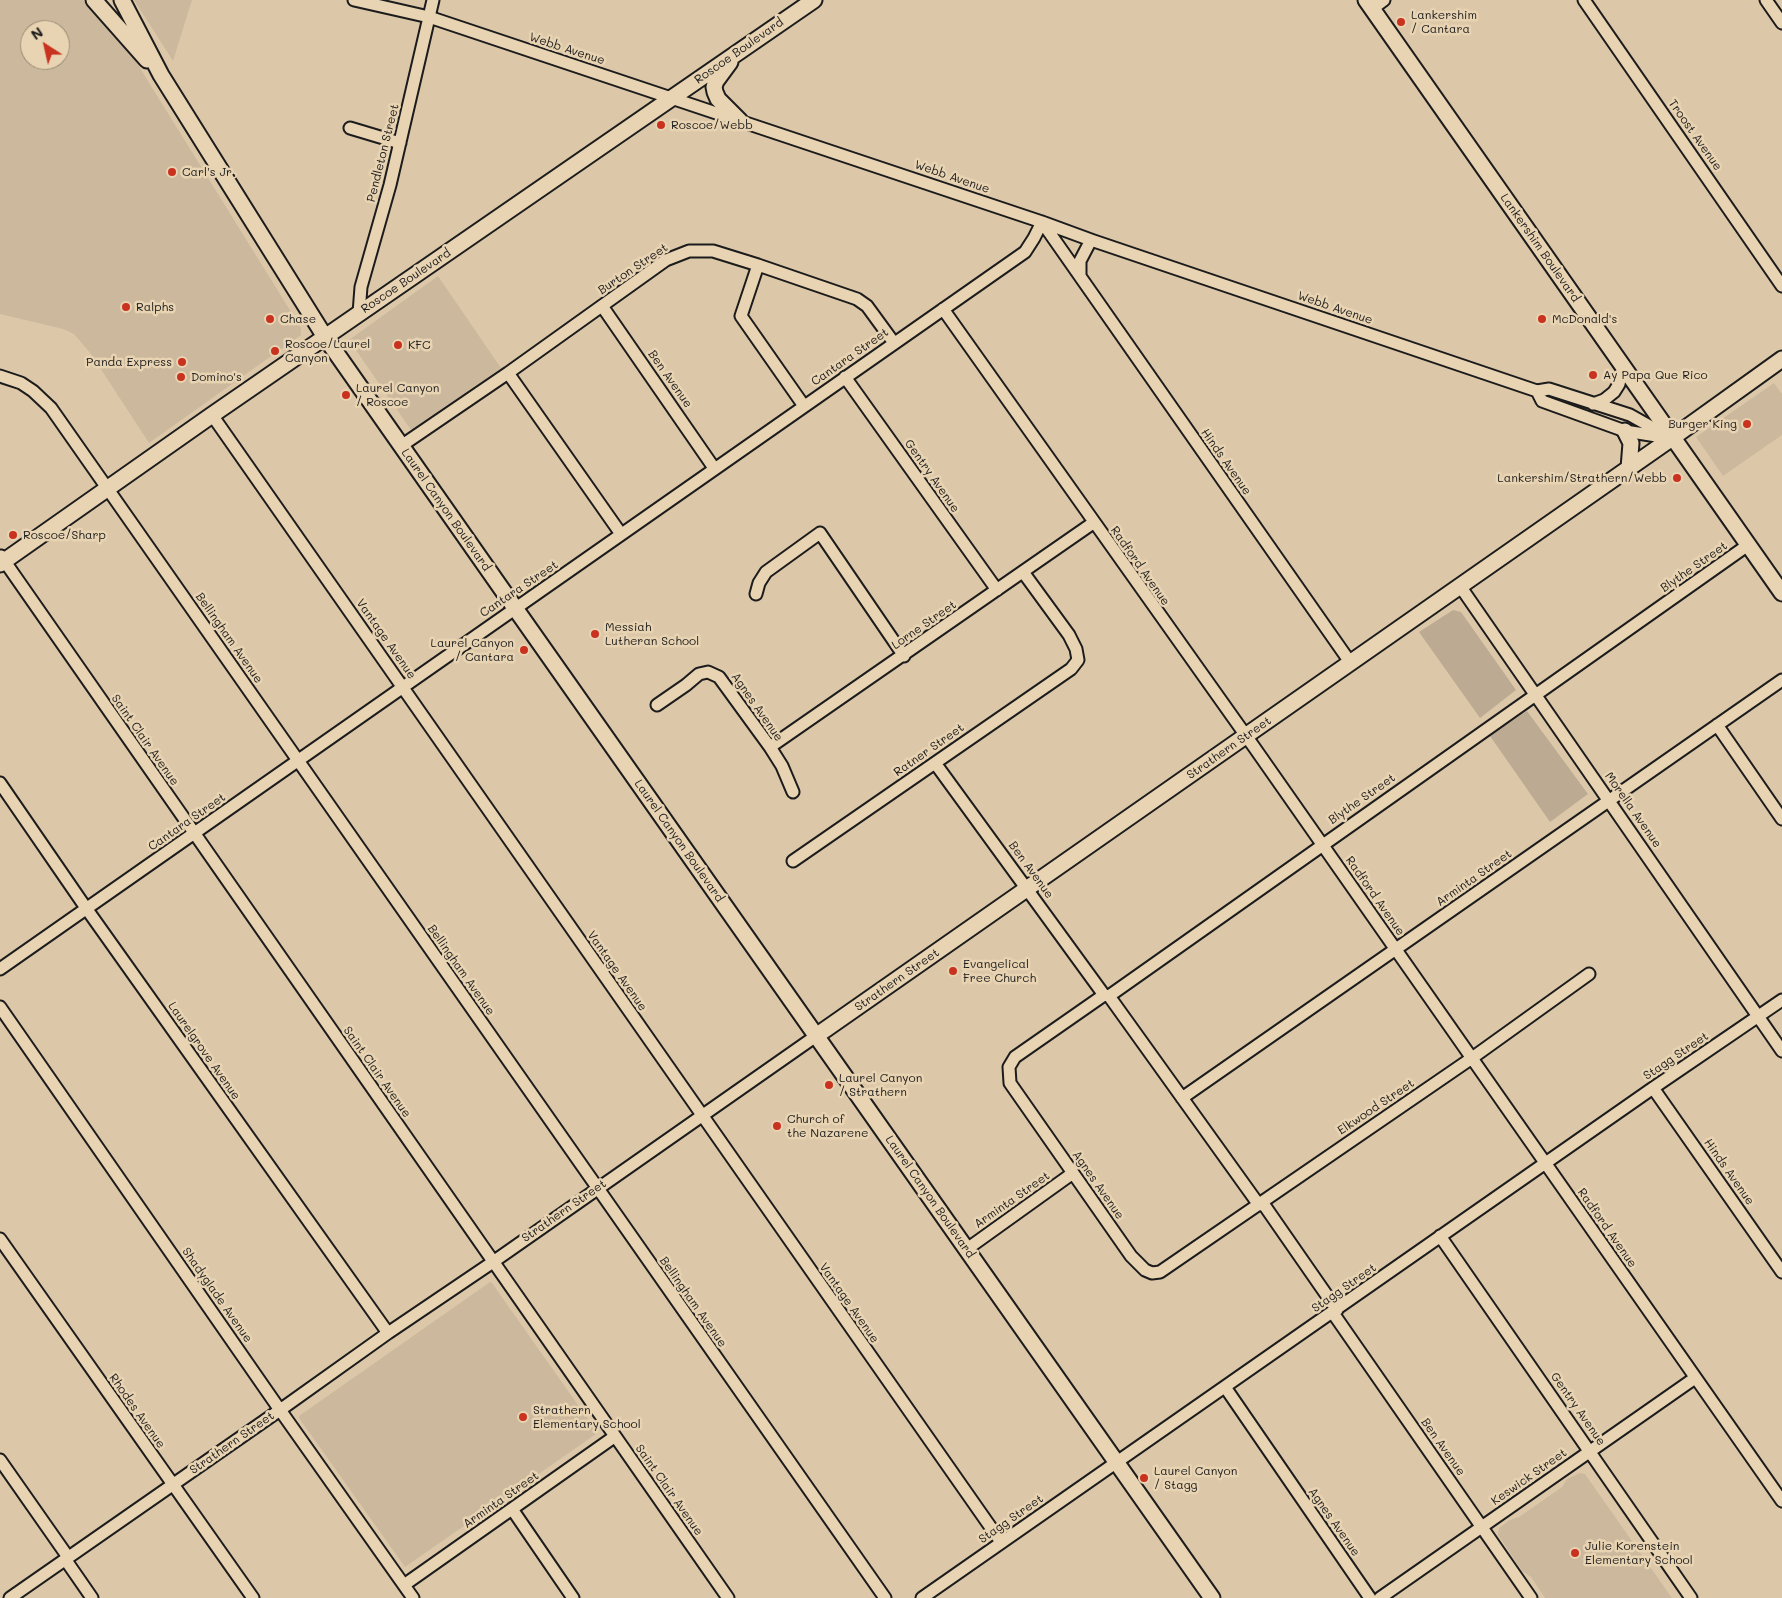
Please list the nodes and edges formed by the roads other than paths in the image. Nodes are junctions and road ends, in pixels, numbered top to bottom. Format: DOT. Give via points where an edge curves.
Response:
graph roads {
  1 [pos="94,0"];
  2 [pos="122,0"];
  3 [pos="354,0"];
  4 [pos="433,0"];
  5 [pos="814,0"];
  6 [pos="1584,0"];
  7 [pos="1766,0"];
  8 [pos="1374,3"];
  9 [pos="429,17"];
  10 [pos="1782,23"];
  11 [pos="736,54"];
  12 [pos="161,75"];
  13 [pos="672,98"];
  14 [pos="740,121"];
  15 [pos="350,128"];
  16 [pos="400,143"];
  17 [pos="1042,222"];
  18 [pos="1090,240"];
  19 [pos="758,265"];
  20 [pos="1080,276"];
  21 [pos="1782,286"];
  22 [pos="602,306"];
  23 [pos="943,309"];
  24 [pos="359,313"];
  25 [pos="325,337"];
  26 [pos="894,343"];
  27 [pos="1782,359"];
  28 [pos="1623,367"];
  29 [pos="508,373"];
  30 [pos="0,376"];
  31 [pos="845,377"];
  32 [pos="1537,392"];
  33 [pos="1593,404"];
  34 [pos="804,406"];
  35 [pos="212,415"];
  36 [pos="1625,431"];
  37 [pos="1672,438"];
  38 [pos="402,446"];
  39 [pos="714,468"];
  40 [pos="1629,468"];
  41 [pos="107,488"];
  42 [pos="1093,523"];
  43 [pos="622,534"];
  44 [pos="1748,545"];
  45 [pos="1,560"];
  46 [pos="1023,572"];
  47 [pos="1460,586"];
  48 [pos="997,590"];
  49 [pos="756,594"];
  50 [pos="1782,594"];
  51 [pos="514,608"];
  52 [pos="904,656"];
  53 [pos="1350,662"];
  54 [pos="1782,680"];
  55 [pos="403,687"];
  56 [pos="1536,695"];
  57 [pos="657,705"];
  58 [pos="1717,725"];
  59 [pos="1245,736"];
  60 [pos="770,747"];
  61 [pos="299,761"];
  62 [pos="935,763"];
  63 [pos="0,783"];
  64 [pos="793,792"];
  65 [pos="1610,800"];
  66 [pos="1782,819"];
  67 [pos="194,834"];
  68 [pos="1321,845"];
  69 [pos="793,861"];
  70 [pos="1027,889"];
  71 [pos="86,908"];
  72 [pos="1396,950"];
  73 [pos="0,969"];
  74 [pos="1589,974"];
  75 [pos="1106,996"];
  76 [pos="1782,1000"];
  77 [pos="0,1007"];
  78 [pos="1758,1017"];
  79 [pos="816,1036"];
  80 [pos="1782,1051"];
  81 [pos="1472,1058"];
  82 [pos="1010,1083"];
  83 [pos="1653,1088"];
  84 [pos="1182,1098"];
  85 [pos="701,1116"];
  86 [pos="1546,1163"];
  87 [pos="1073,1173"];
  88 [pos="597,1189"];
  89 [pos="1260,1204"];
  90 [pos="1440,1236"];
  91 [pos="0,1239"];
  92 [pos="966,1249"];
  93 [pos="1178,1261"];
  94 [pos="493,1262"];
  95 [pos="1782,1272"];
  96 [pos="1335,1311"];
  97 [pos="388,1333"];
  98 [pos="1695,1378"];
  99 [pos="1224,1387"];
  100 [pos="280,1410"];
  101 [pos="614,1437"];
  102 [pos="1590,1451"];
  103 [pos="0,1460"];
  104 [pos="1117,1461"];
  105 [pos="172,1485"];
  106 [pos="1782,1500"];
  107 [pos="512,1510"];
  108 [pos="1482,1528"];
  109 [pos="1001,1542"];
  110 [pos="66,1558"];
  111 [pos="404,1585"];
  112 [pos="10,1598"];
  113 [pos="92,1598"];
  114 [pos="253,1598"];
  115 [pos="413,1598"];
  116 [pos="573,1598"];
  117 [pos="728,1598"];
  118 [pos="885,1598"];
  119 [pos="922,1598"];
  120 [pos="1212,1598"];
  121 [pos="1370,1598"];
  122 [pos="1380,1598"];
  123 [pos="1531,1598"];
  124 [pos="1691,1598"];
  1 -- 12 [label="main road, Laurel Canyon Boulevard"];
  2 -- 12 [label="main road, Laurel Canyon Boulevard"];
  3 -- 9 [label="street, Webb Avenue"];
  4 -- 9 [label="street, Pendleton Street"];
  5 -- 11 [label="main road, Roscoe Boulevard"];
  6 -- 21 [label="street, Troost Avenue"];
  7 -- 10 [label="street"];
  8 -- 28 [label="main road, Lankershim Boulevard"];
  9 -- 13 [label="street, Webb Avenue"];
  9 -- 16 [label="street, Pendleton Street"];
  11 -- 13 [label="main road, Roscoe Boulevard"];
  11 -- 14 [label="main road" via="714,87 718,99"];
  12 -- 25 [label="main road, Laurel Canyon Boulevard"];
  13 -- 14 [label="street, Webb Avenue"];
  13 -- 24 [label="main road, Roscoe Boulevard"];
  14 -- 17 [label="street, Webb Avenue"];
  15 -- 16 [label="street"];
  16 -- 24 [label="street, Pendleton Street" via="361,287"];
  17 -- 18 [label="street, Webb Avenue"];
  17 -- 20 [label="street, Hinds Avenue"];
  17 -- 23 [label="street, Cantara Street" via="1024,252"];
  18 -- 20 [label="street" via="1080,261"];
  18 -- 32 [label="street, Webb Avenue"];
  19 -- 22 [label="street, Burton Street" via="713,251 689,251 666,260"];
  19 -- 26 [label="street, Burton Street" via="857,299 867,306"];
  19 -- 34 [label="street" via="741,316"];
  20 -- 53 [label="street, Hinds Avenue"];
  22 -- 29 [label="street, Burton Street"];
  22 -- 39 [label="street, Ben Avenue"];
  23 -- 26 [label="street, Cantara Street"];
  23 -- 42 [label="street, Radford Avenue"];
  24 -- 25 [label="main road, Roscoe Boulevard"];
  25 -- 35 [label="main road, Roscoe Boulevard"];
  25 -- 38 [label="main road, Laurel Canyon Boulevard"];
  26 -- 31 [label="street, Cantara Street"];
  27 -- 37 [label="main road, Strathern Street"];
  28 -- 33 [label="street" via="1614,392"];
  28 -- 37 [label="main road, Lankershim Boulevard"];
  29 -- 38 [label="street, Burton Street"];
  29 -- 43 [label="street"];
  30 -- 41 [label="street, Bellingham Avenue" via="22,383 51,408"];
  31 -- 34 [label="street, Cantara Street"];
  31 -- 48 [label="street, Gentry Avenue"];
  32 -- 33 [label="street, Webb Avenue" via="1549,389"];
  32 -- 36 [label="street, Webb Avenue" via="1542,401"];
  33 -- 37 [label="street, Webb Avenue" via="1630,415"];
  34 -- 39 [label="street, Cantara Street"];
  35 -- 41 [label="main road, Roscoe Boulevard"];
  35 -- 55 [label="street, Vantage Avenue"];
  36 -- 37 [label="street, Webb Avenue"];
  36 -- 40 [label="main road" via="1631,443"];
  37 -- 40 [label="main road, Strathern Street"];
  37 -- 44 [label="main road, Lankershim Boulevard"];
  38 -- 51 [label="main road, Laurel Canyon Boulevard"];
  39 -- 43 [label="street, Cantara Street"];
  40 -- 47 [label="main road, Strathern Street"];
  41 -- 45 [label="main road, Roscoe Boulevard"];
  41 -- 61 [label="street, Bellingham Avenue"];
  42 -- 46 [label="street, Lorne Street"];
  42 -- 59 [label="street, Radford Avenue"];
  43 -- 51 [label="street, Cantara Street"];
  44 -- 50 [label="main road, Lankershim Boulevard"];
  44 -- 56 [label="street, Blythe Street"];
  45 -- 67 [label="street, Saint Clair Avenue"];
  46 -- 48 [label="street, Lorne Street"];
  46 -- 62 [label="street, Ratner Street" via="1069,635 1078,660"];
  47 -- 53 [label="main road, Strathern Street"];
  47 -- 56 [label="street, Morella Avenue"];
  48 -- 52 [label="street, Lorne Street"];
  49 -- 52 [label="street" via="766,572 820,533"];
  51 -- 55 [label="street, Cantara Street"];
  51 -- 79 [label="main road, Laurel Canyon Boulevard"];
  52 -- 60 [label="street, Lorne Street"];
  53 -- 59 [label="main road, Strathern Street"];
  54 -- 58 [label="street, Arminta Street"];
  55 -- 61 [label="street, Cantara Street"];
  55 -- 85 [label="street, Vantage Avenue"];
  56 -- 65 [label="street, Morella Avenue"];
  56 -- 68 [label="street, Blythe Street"];
  57 -- 60 [label="street, Agnes Avenue" via="699,674 708,672 720,677"];
  58 -- 65 [label="street, Arminta Street"];
  58 -- 66 [label="street"];
  59 -- 68 [label="street, Radford Avenue"];
  59 -- 70 [label="main road, Strathern Street"];
  60 -- 64 [label="street, Agnes Avenue"];
  61 -- 67 [label="street, Cantara Street"];
  61 -- 88 [label="street, Bellingham Avenue"];
  62 -- 69 [label="street, Ratner Street"];
  62 -- 70 [label="street, Ben Avenue"];
  63 -- 71 [label="street, Laurelgrove Avenue"];
  65 -- 72 [label="street, Arminta Street"];
  65 -- 78 [label="street, Morella Avenue"];
  67 -- 71 [label="street, Cantara Street"];
  67 -- 94 [label="street, Saint Clair Avenue"];
  68 -- 72 [label="street, Radford Avenue"];
  68 -- 75 [label="street, Blythe Street"];
  70 -- 75 [label="street, Ben Avenue"];
  70 -- 79 [label="main road, Strathern Street"];
  71 -- 73 [label="street, Cantara Street"];
  71 -- 97 [label="street, Laurelgrove Avenue"];
  72 -- 81 [label="street, Radford Avenue"];
  72 -- 84 [label="street, Arminta Street"];
  74 -- 81 [label="street, Elkwood Street"];
  75 -- 82 [label="street, Blythe Street" via="1015,1057 1009,1067"];
  75 -- 84 [label="street, Ben Avenue"];
  76 -- 78 [label="street, Stagg Street"];
  77 -- 100 [label="street, Shadyglade Avenue"];
  78 -- 80 [label="street, Morella Avenue"];
  78 -- 83 [label="street, Stagg Street"];
  79 -- 85 [label="street, Strathern Street"];
  79 -- 92 [label="main road, Laurel Canyon Boulevard"];
  81 -- 86 [label="street, Radford Avenue"];
  81 -- 89 [label="street, Elkwood Street"];
  82 -- 87 [label="street, Agnes Avenue"];
  83 -- 86 [label="street, Stagg Street"];
  83 -- 95 [label="street, Hinds Avenue"];
  84 -- 89 [label="street, Ben Avenue"];
  85 -- 88 [label="street, Strathern Street"];
  85 -- 109 [label="street, Vantage Avenue"];
  86 -- 90 [label="street, Stagg Street"];
  86 -- 98 [label="street, Radford Avenue"];
  87 -- 92 [label="street, Arminta Street"];
  87 -- 93 [label="street, Agnes Avenue" via="1141,1267 1152,1273 1160,1272"];
  88 -- 94 [label="street, Strathern Street"];
  88 -- 118 [label="street, Bellingham Avenue"];
  89 -- 93 [label="street, Elkwood Street"];
  89 -- 96 [label="street, Ben Avenue"];
  90 -- 96 [label="street, Stagg Street"];
  90 -- 102 [label="street, Gentry Avenue"];
  91 -- 105 [label="street, Rhodes Avenue"];
  92 -- 104 [label="main road, Laurel Canyon Boulevard"];
  94 -- 97 [label="street, Strathern Street"];
  94 -- 101 [label="street, Saint Clair Avenue"];
  96 -- 99 [label="street, Stagg Street"];
  96 -- 108 [label="street, Ben Avenue"];
  97 -- 100 [label="street, Strathern Street"];
  98 -- 102 [label="street, Keswick Street"];
  98 -- 106 [label="street, Radford Avenue"];
  99 -- 104 [label="street, Stagg Street"];
  99 -- 121 [label="street, Agnes Avenue"];
  100 -- 105 [label="street, Strathern Street"];
  100 -- 111 [label="street, Shadyglade Avenue"];
  101 -- 107 [label="street, Arminta Street"];
  101 -- 117 [label="street, Saint Clair Avenue"];
  102 -- 108 [label="street, Keswick Street"];
  102 -- 124 [label="street, Gentry Avenue"];
  103 -- 110 [label="street"];
  104 -- 109 [label="street, Stagg Street"];
  104 -- 120 [label="main road, Laurel Canyon Boulevard"];
  105 -- 110 [label="street, Strathern Street"];
  105 -- 114 [label="street, Rhodes Avenue"];
  107 -- 111 [label="street, Arminta Street"];
  107 -- 116 [label="street"];
  108 -- 122 [label="street, Keswick Street"];
  108 -- 123 [label="street, Ben Avenue"];
  109 -- 119 [label="street, Stagg Street"];
  110 -- 112 [label="street, Strathern Street"];
  110 -- 113 [label="street"];
  111 -- 115 [label="street, Shadyglade Avenue"];
}
